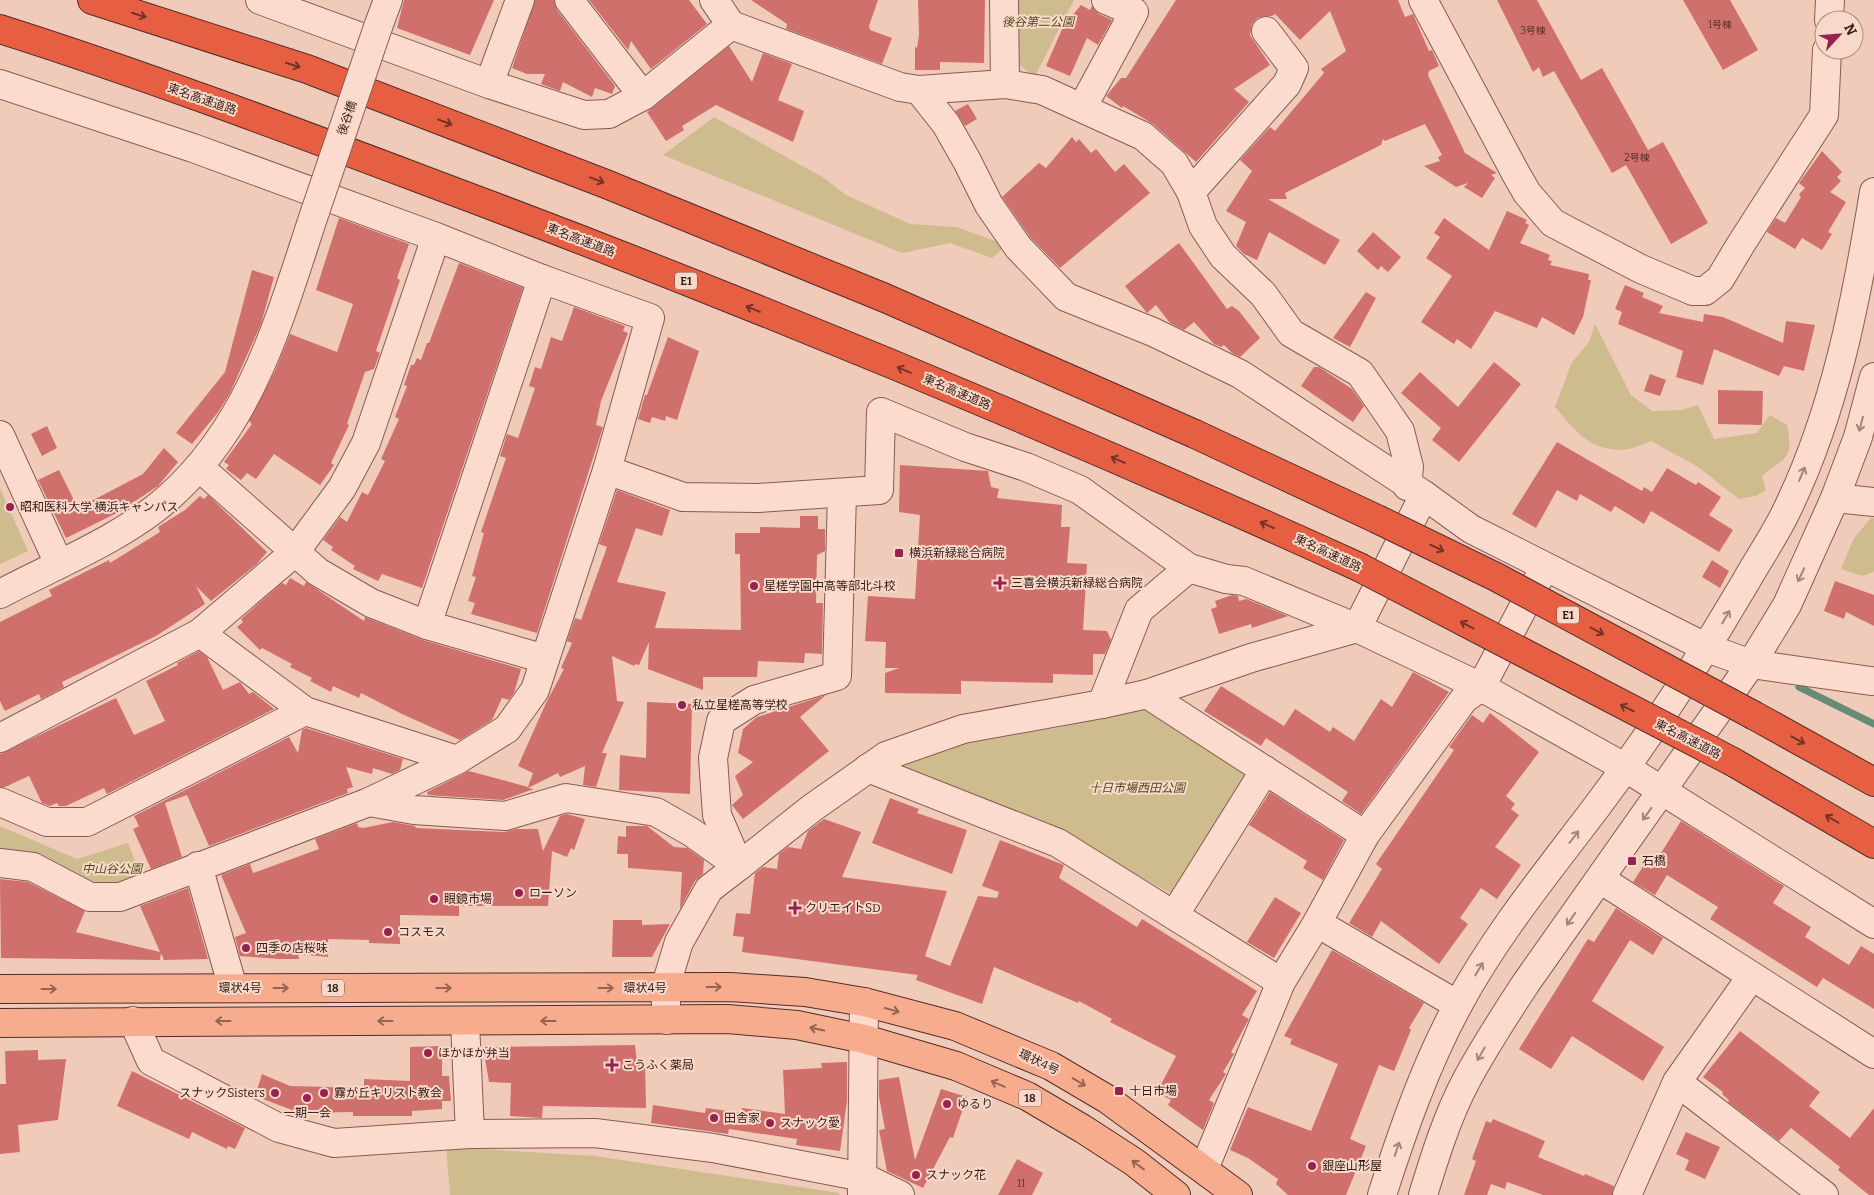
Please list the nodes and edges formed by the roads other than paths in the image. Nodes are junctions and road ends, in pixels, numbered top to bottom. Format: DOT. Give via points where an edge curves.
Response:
graph roads {
  1 [pos="92,0"];
  2 [pos="260,0"];
  3 [pos="388,0"];
  4 [pos="520,0"];
  5 [pos="568,0"];
  6 [pos="714,0"];
  7 [pos="1004,0"];
  8 [pos="1106,0"];
  9 [pos="1423,0"];
  10 [pos="731,24"];
  11 [pos="0,29"];
  12 [pos="1266,31"];
  13 [pos="1827,60"];
  14 [pos="0,84"];
  15 [pos="490,84"];
  16 [pos="1005,84"];
  17 [pos="919,90"];
  18 [pos="643,96"];
  19 [pos="1082,108"];
  20 [pos="1191,192"];
  21 [pos="1874,192"];
  22 [pos="436,237"];
  23 [pos="542,279"];
  24 [pos="1874,377"];
  25 [pos="0,435"];
  26 [pos="199,466"];
  27 [pos="606,470"];
  28 [pos="1416,491"];
  29 [pos="842,493"];
  30 [pos="1835,498"];
  31 [pos="1874,502"];
  32 [pos="295,552"];
  33 [pos="59,564"];
  34 [pos="1188,568"];
  35 [pos="1544,568"];
  36 [pos="0,594"];
  37 [pos="427,624"];
  38 [pos="1357,628"];
  39 [pos="200,633"];
  40 [pos="1707,648"];
  41 [pos="545,659"];
  42 [pos="1751,664"];
  43 [pos="1871,681"];
  44 [pos="1481,687"];
  45 [pos="1147,694"];
  46 [pos="1102,704"];
  47 [pos="305,711"];
  48 [pos="0,738"];
  49 [pos="457,760"];
  50 [pos="868,768"];
  51 [pos="1626,768"];
  52 [pos="1265,770"];
  53 [pos="1874,782"];
  54 [pos="1663,791"];
  55 [pos="0,802"];
  56 [pos="369,802"];
  57 [pos="1365,835"];
  58 [pos="1874,844"];
  59 [pos="0,863"];
  60 [pos="198,866"];
  61 [pos="738,866"];
  62 [pos="1600,879"];
  63 [pos="1175,914"];
  64 [pos="1317,923"];
  65 [pos="1874,924"];
  66 [pos="1751,977"];
  67 [pos="1281,982"];
  68 [pos="233,988"];
  69 [pos="665,988"];
  70 [pos="0,989"];
  71 [pos="864,1002"];
  72 [pos="1458,1005"];
  73 [pos="667,1020"];
  74 [pos="133,1021"];
  75 [pos="465,1022"];
  76 [pos="0,1023"];
  77 [pos="864,1039"];
  78 [pos="1874,1054"];
  79 [pos="1677,1082"];
  80 [pos="470,1134"];
  81 [pos="1204,1169"];
  82 [pos="863,1186"];
  83 [pos="900,1195"];
  84 [pos="1176,1195"];
  85 [pos="1238,1195"];
  86 [pos="1382,1195"];
  87 [pos="1423,1195"];
  88 [pos="1627,1195"];
  89 [pos="1824,1195"];
  1 -- 53 [label="highway, E1, one-way, bridge" via="307,69 606,184 885,298 1195,434 1496,577"];
  2 -- 15 [label="street"];
  3 -- 26 [label="street, 後谷橋, bridge" via="263,364 236,417"];
  4 -- 15 [label="street"];
  5 -- 18 [label="street"];
  6 -- 10 [label="street"];
  7 -- 16 [label="street"];
  8 -- 19 [label="street" via="1134,12"];
  9 -- 13 [label="street" via="1515,172 1552,222 1640,269 1693,291 1705,291 1720,279 1824,115"];
  10 -- 17 [label="street" via="900,87"];
  10 -- 18 [label="street"];
  58 -- 11 [label="highway, 東名高速道路 / E1, one-way, bridge" via="1732,762 1359,567 1166,479 588,242 308,136"];
  12 -- 20 [label="street" via="1294,68 1287,84"];
  14 -- 22 [label="street" via="193,148"];
  15 -- 18 [label="street" via="584,115 609,114"];
  16 -- 17 [label="street"];
  16 -- 19 [label="street" via="1042,90"];
  17 -- 28 [label="street" via="946,124 989,205 1018,247 1066,297 1153,332 1240,374"];
  19 -- 20 [label="street" via="1143,136 1174,163"];
  20 -- 28 [label="street" via="1203,226 1223,256 1263,294 1291,333 1360,373 1400,431"];
  40 -- 21 [label="street, one-way" via="1785,515 1819,435 1848,332"];
  22 -- 23 [label="street"];
  22 -- 32 [label="street" via="366,443 342,488"];
  23 -- 27 [label="street" via="650,318"];
  23 -- 37 [label="street"];
  24 -- 30 [label="street, one-way" via="1858,437"];
  25 -- 33 [label="street"];
  26 -- 32 [label="street"];
  26 -- 33 [label="street, 後谷橋" via="168,499 126,529"];
  27 -- 29 [label="street" via="684,497 758,498"];
  27 -- 41 [label="street"];
  28 -- 35 [label="street" via="1471,529"];
  28 -- 38 [label="street"];
  29 -- 34 [label="street" via="879,490 881,412 1080,490"];
  29 -- 61 [label="street" via="837,676 754,700 721,722 713,758 717,815"];
  30 -- 31 [label="street"];
  30 -- 42 [label="street, one-way" via="1787,604"];
  32 -- 37 [label="street" via="318,572 371,602"];
  32 -- 39 [label="street"];
  33 -- 36 [label="street, 後谷橋"];
  34 -- 38 [label="street" via="1226,579 1244,580"];
  34 -- 46 [label="street" via="1139,610"];
  35 -- 40 [label="street"];
  35 -- 44 [label="street"];
  37 -- 41 [label="street"];
  38 -- 44 [label="street"];
  38 -- 45 [label="street" via="1251,658"];
  39 -- 47 [label="street"];
  39 -- 48 [label="street"];
  40 -- 42 [label="street"];
  40 -- 51 [label="street"];
  41 -- 49 [label="street" via="535,690 507,729"];
  42 -- 43 [label="street"];
  42 -- 54 [label="street"];
  44 -- 51 [label="street"];
  44 -- 57 [label="street" via="1464,699"];
  45 -- 46 [label="street"];
  45 -- 52 [label="street"];
  46 -- 50 [label="street" via="963,730 886,756"];
  47 -- 49 [label="street"];
  47 -- 55 [label="street" via="87,822 47,822"];
  49 -- 56 [label="street"];
  50 -- 61 [label="street"];
  50 -- 63 [label="street" via="1058,843 1089,865"];
  51 -- 54 [label="street"];
  72 -- 51 [label="street, one-way" via="1499,938"];
  52 -- 57 [label="street"];
  52 -- 63 [label="street"];
  54 -- 62 [label="street, one-way"];
  54 -- 65 [label="street"];
  56 -- 60 [label="street"];
  56 -- 61 [label="street" via="440,812 505,816 566,798 656,812 691,832"];
  57 -- 64 [label="street"];
  59 -- 60 [label="street" via="33,867 90,897 120,897"];
  60 -- 68 [label="street"];
  61 -- 69 [label="street" via="709,889 679,942"];
  62 -- 66 [label="street"];
  62 -- 87 [label="street, one-way" via="1526,983 1466,1081 1442,1136"];
  63 -- 67 [label="street"];
  64 -- 67 [label="street"];
  64 -- 72 [label="street"];
  66 -- 78 [label="street"];
  66 -- 79 [label="street"];
  67 -- 81 [label="street"];
  68 -- 69 [label="main road, 環状4号 / 18, one-way"];
  70 -- 68 [label="main road, 環状4号 / 18, one-way"];
  69 -- 71 [label="main road, 環状4号 / 18, one-way" via="730,987 805,992"];
  69 -- 73 [label="street"];
  71 -- 77 [label="street"];
  71 -- 81 [label="main road, 環状4号 / 18, one-way" via="954,1026 1051,1066 1107,1099"];
  86 -- 72 [label="street, one-way" via="1408,1112"];
  73 -- 75 [label="main road, 18, one-way"];
  77 -- 73 [label="main road, 18, one-way" via="797,1025"];
  75 -- 74 [label="main road, 18, one-way"];
  74 -- 76 [label="main road, 18"];
  74 -- 80 [label="street" via="151,1061 279,1128 334,1143"];
  75 -- 80 [label="street"];
  77 -- 82 [label="street"];
  84 -- 77 [label="main road, 18, one-way" via="1098,1138 1027,1096 956,1066"];
  79 -- 88 [label="street"];
  79 -- 89 [label="street"];
  80 -- 82 [label="street" via="596,1133 713,1148"];
  81 -- 85 [label="main road, 環状4号 / 18"];
  82 -- 83 [label="street"];
}
